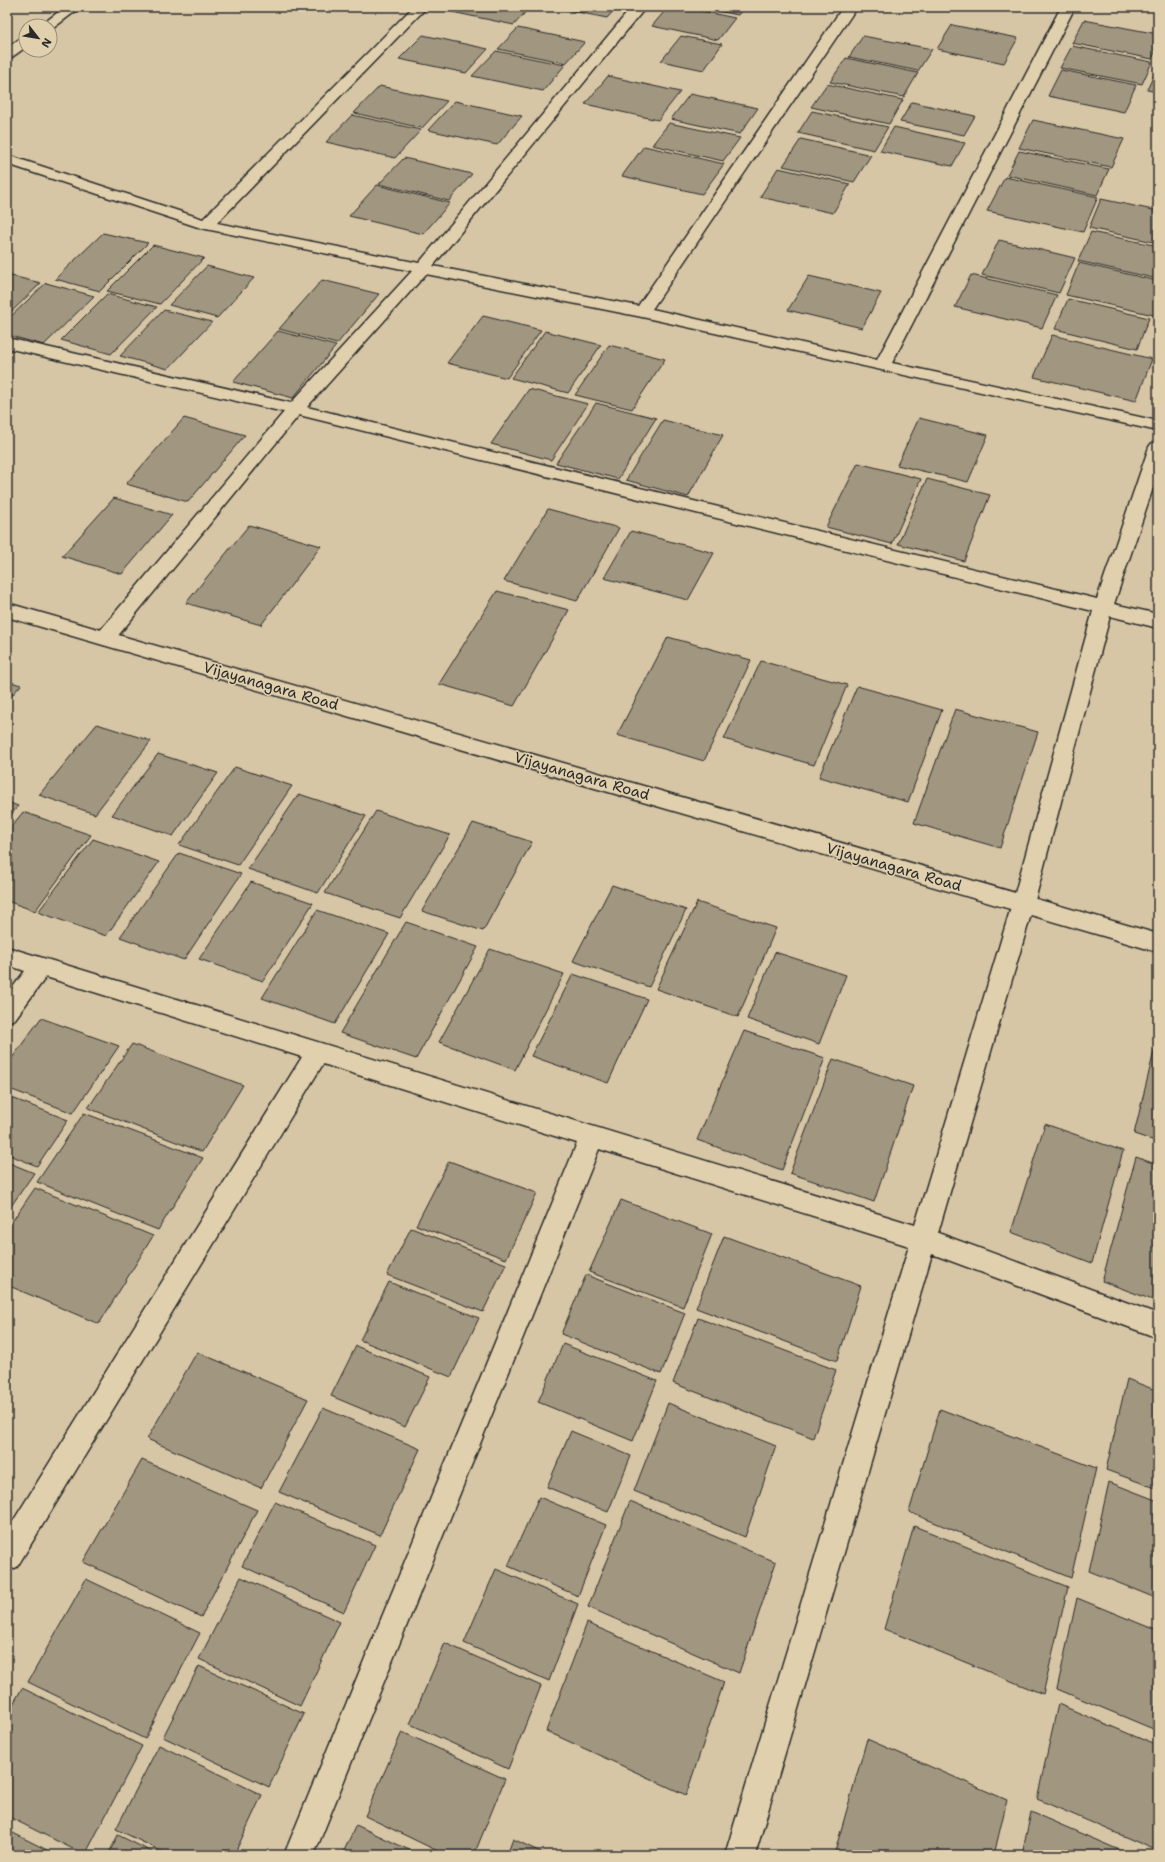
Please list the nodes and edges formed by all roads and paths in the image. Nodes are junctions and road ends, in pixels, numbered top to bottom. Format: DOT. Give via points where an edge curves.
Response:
graph roads {
  1 [pos="74,7"];
  2 [pos="420,7"];
  3 [pos="639,7"];
  4 [pos="850,7"];
  5 [pos="1068,7"];
  6 [pos="58,18"];
  7 [pos="18,46"];
  8 [pos="7,54"];
  9 [pos="7,159"];
  10 [pos="206,225"];
  11 [pos="422,269"];
  12 [pos="642,312"];
  13 [pos="7,342"];
  14 [pos="882,366"];
  15 [pos="295,409"];
  16 [pos="1158,426"];
  17 [pos="1158,447"];
  18 [pos="1104,608"];
  19 [pos="7,610"];
  20 [pos="1158,622"];
  21 [pos="105,638"];
  22 [pos="1023,904"];
  23 [pos="1158,943"];
  24 [pos="7,956"];
  25 [pos="41,967"];
  26 [pos="7,1012"];
  27 [pos="318,1052"];
  28 [pos="592,1136"];
  29 [pos="923,1238"];
  30 [pos="1158,1326"];
  31 [pos="7,1557"];
  32 [pos="298,1855"];
  33 [pos="740,1855"];
  1 -- 6 [label="street"];
  2 -- 10 [label="street"];
  3 -- 11 [label="street"];
  4 -- 12 [label="street"];
  5 -- 14 [label="street"];
  7 -- 8 [label="street"];
  9 -- 10 [label="street"];
  10 -- 11 [label="street"];
  11 -- 12 [label="street"];
  11 -- 15 [label="street"];
  12 -- 14 [label="street"];
  13 -- 15 [label="street"];
  14 -- 16 [label="street"];
  15 -- 18 [label="street"];
  15 -- 21 [label="street"];
  17 -- 18 [label="street"];
  18 -- 20 [label="street"];
  18 -- 22 [label="street"];
  19 -- 21 [label="street, Vijayanagara Road"];
  21 -- 22 [label="street, Vijayanagara Road"];
  22 -- 23 [label="street, Vijayanagara Road"];
  22 -- 29 [label="street"];
  24 -- 25 [label="street"];
  25 -- 26 [label="street"];
  25 -- 27 [label="street"];
  27 -- 28 [label="street"];
  27 -- 31 [label="street"];
  28 -- 29 [label="street"];
  28 -- 32 [label="street"];
  29 -- 30 [label="street"];
  29 -- 33 [label="street"];
}
